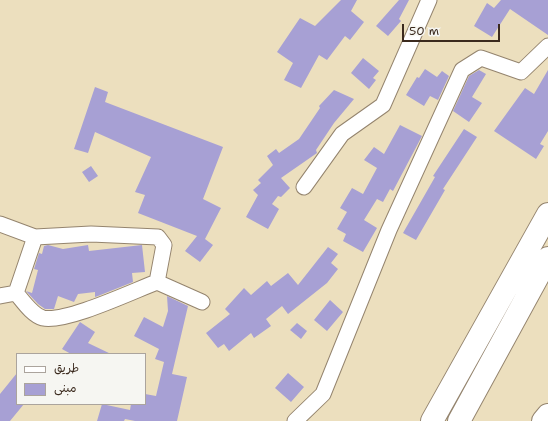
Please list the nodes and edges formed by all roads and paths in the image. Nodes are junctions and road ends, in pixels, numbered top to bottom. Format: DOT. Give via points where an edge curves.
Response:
graph roads {
  1 [pos="429,0"];
  2 [pos="548,46"];
  3 [pos="304,187"];
  4 [pos="548,214"];
  5 [pos="0,224"];
  6 [pos="35,237"];
  7 [pos="548,258"];
  8 [pos="157,282"];
  9 [pos="16,293"];
  10 [pos="0,296"];
  11 [pos="202,302"];
  12 [pos="548,415"];
  13 [pos="295,421"];
  14 [pos="432,421"];
  15 [pos="459,421"];
  16 [pos="543,421"];
  1 -- 3 [label="street" via="383,105 342,134"];
  2 -- 13 [label="street" via="521,72 481,58 462,70 389,230 324,394"];
  4 -- 14 [label="highway"];
  5 -- 6 [label="street"];
  6 -- 8 [label="street" via="91,234 158,237 164,245"];
  6 -- 9 [label="street"];
  7 -- 15 [label="highway"];
  8 -- 9 [label="street" via="67,316 43,318 29,308"];
  8 -- 11 [label="street"];
  9 -- 10 [label="street"];
  12 -- 16 [label="highway"];
}
